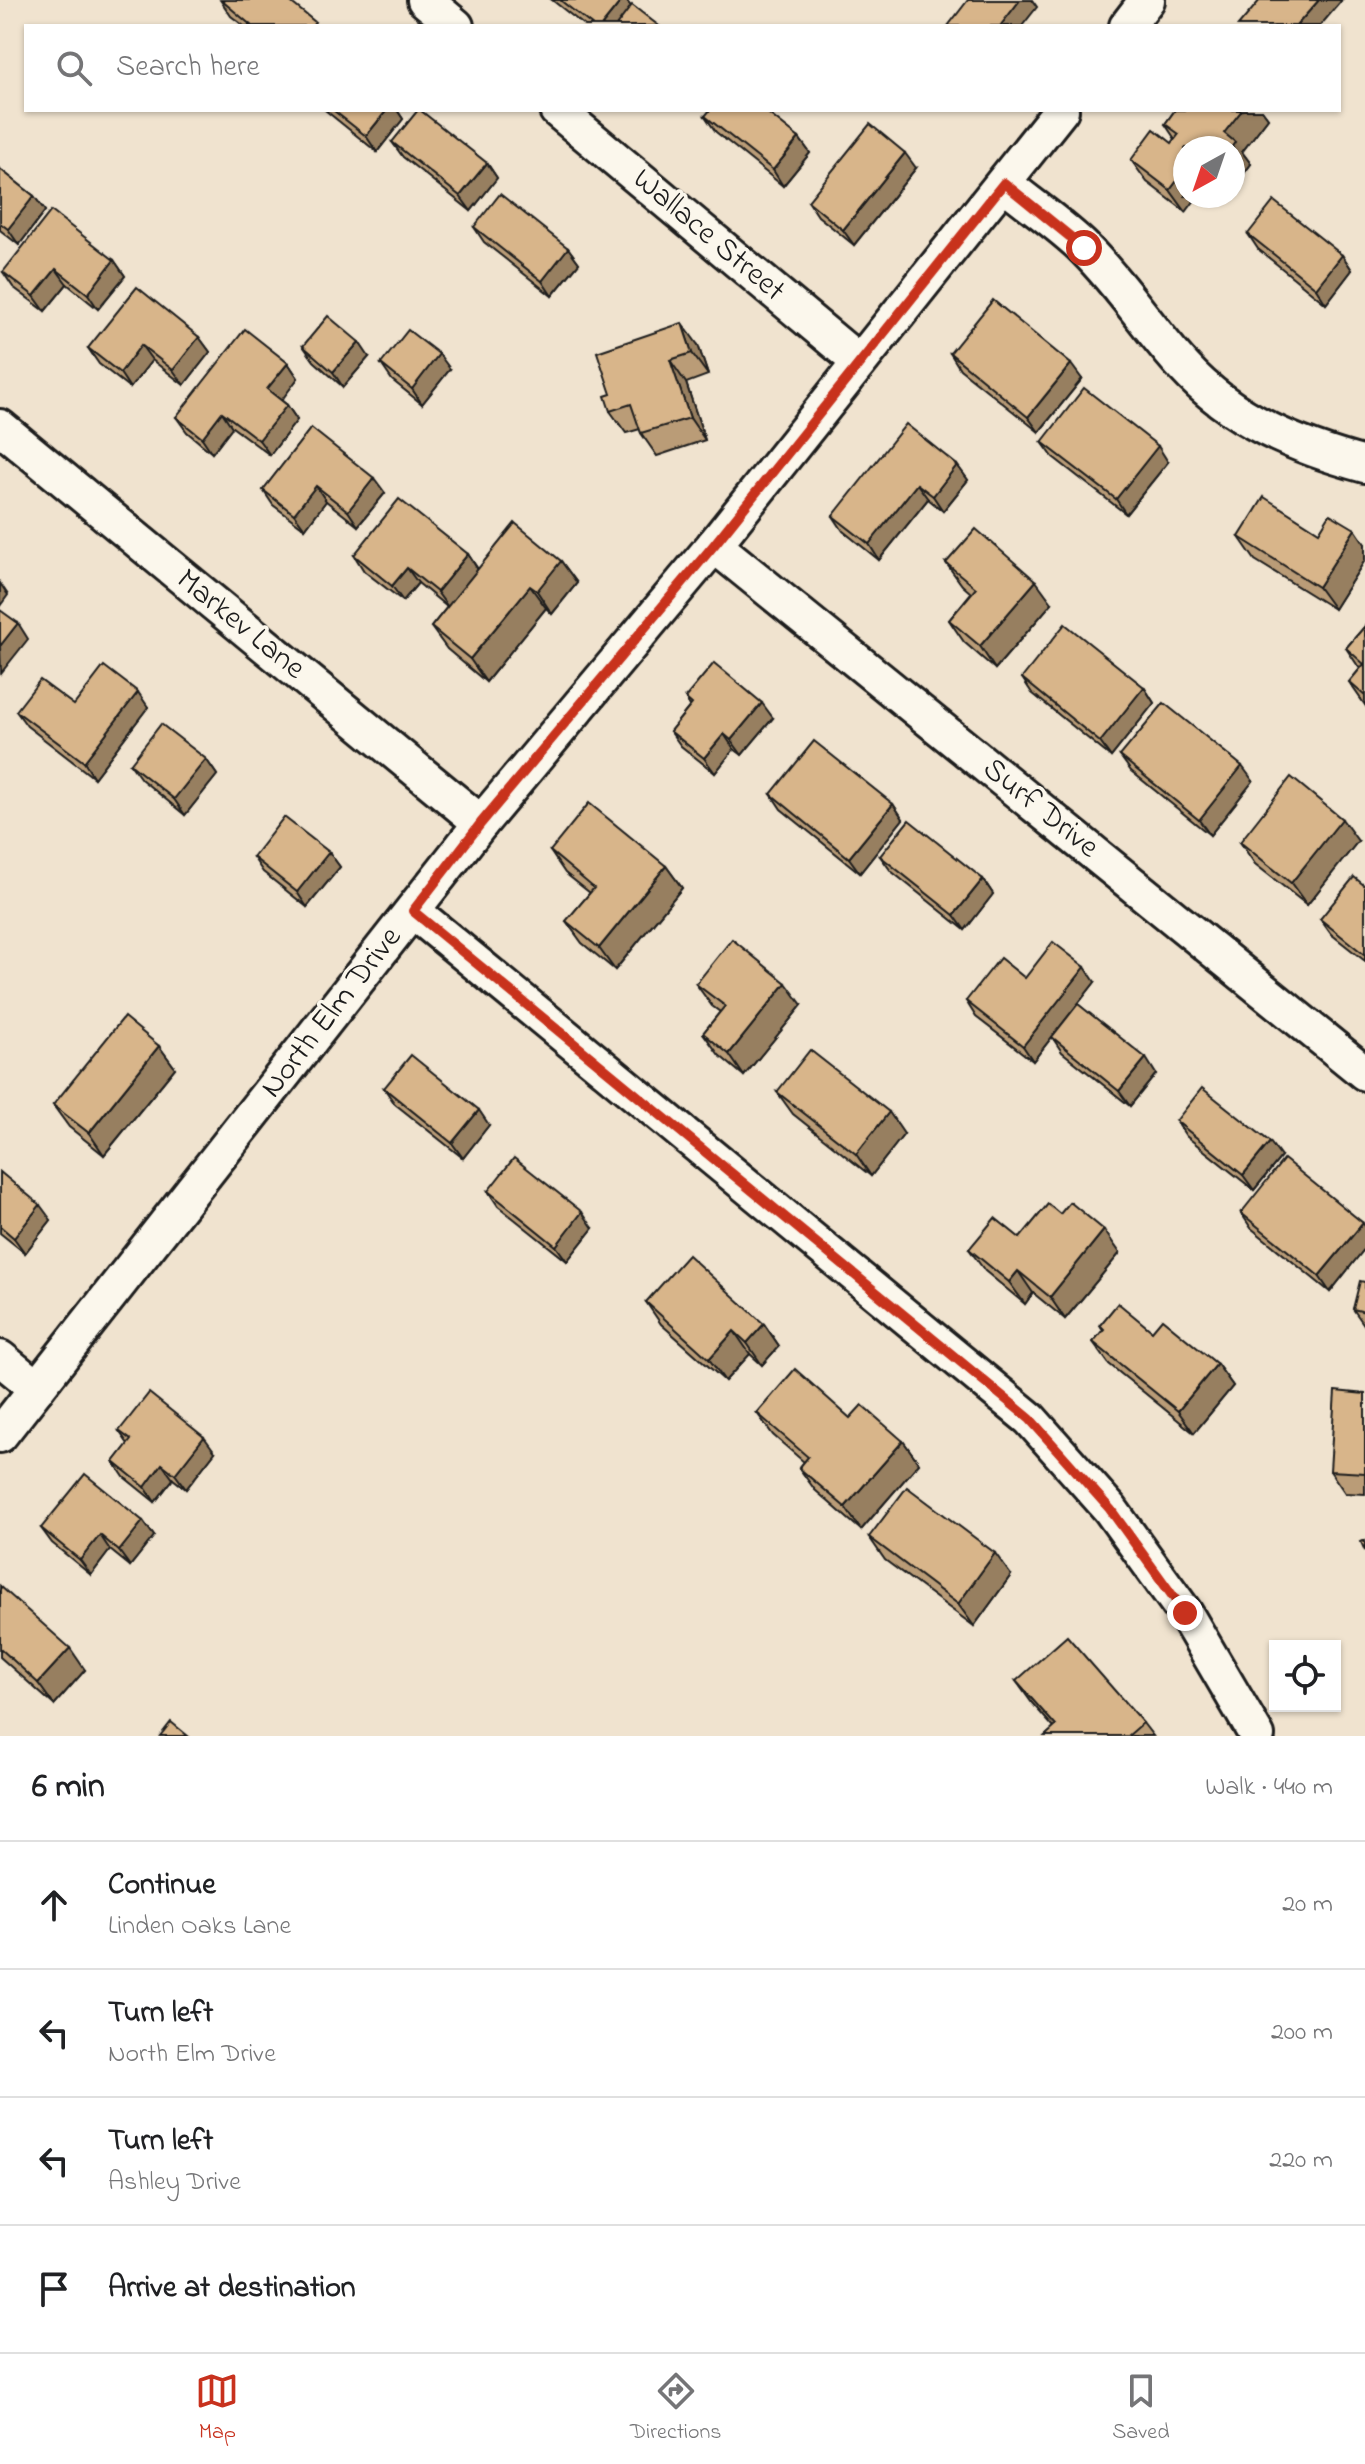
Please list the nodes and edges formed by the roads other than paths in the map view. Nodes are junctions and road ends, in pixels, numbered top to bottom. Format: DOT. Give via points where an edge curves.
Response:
graph roads {
  1 [pos="425,0"];
  2 [pos="1147,0"];
  3 [pos="454,24"];
  4 [pos="1129,24"];
  5 [pos="559,112"];
  6 [pos="1059,112"];
  7 [pos="1004,183"];
  8 [pos="859,362"];
  9 [pos="0,427"];
  10 [pos="1365,465"];
  11 [pos="714,545"];
  12 [pos="481,823"];
  13 [pos="413,911"];
  14 [pos="1365,1073"];
  15 [pos="0,1358"];
  16 [pos="37,1388"];
  17 [pos="0,1435"];
  18 [pos="1257,1736"];
  1 -- 3 [label="street"];
  2 -- 4 [label="street"];
  5 -- 8 [label="street, Wallace Street"];
  6 -- 7 [label="street, North Elm Drive"];
  7 -- 8 [label="street, North Elm Drive"];
  7 -- 10 [label="street" via="1084,248 1185,369 1244,418 1313,451"];
  8 -- 11 [label="street, North Elm Drive"];
  9 -- 12 [label="street, Markev Lane"];
  11 -- 12 [label="street, North Elm Drive"];
  11 -- 14 [label="street, Surf Drive"];
  12 -- 13 [label="street, North Elm Drive"];
  13 -- 16 [label="street, North Elm Drive"];
  13 -- 18 [label="street" via="1030,1419 1120,1522 1185,1613"];
  15 -- 16 [label="street"];
  16 -- 17 [label="street, North Elm Drive"];
}
